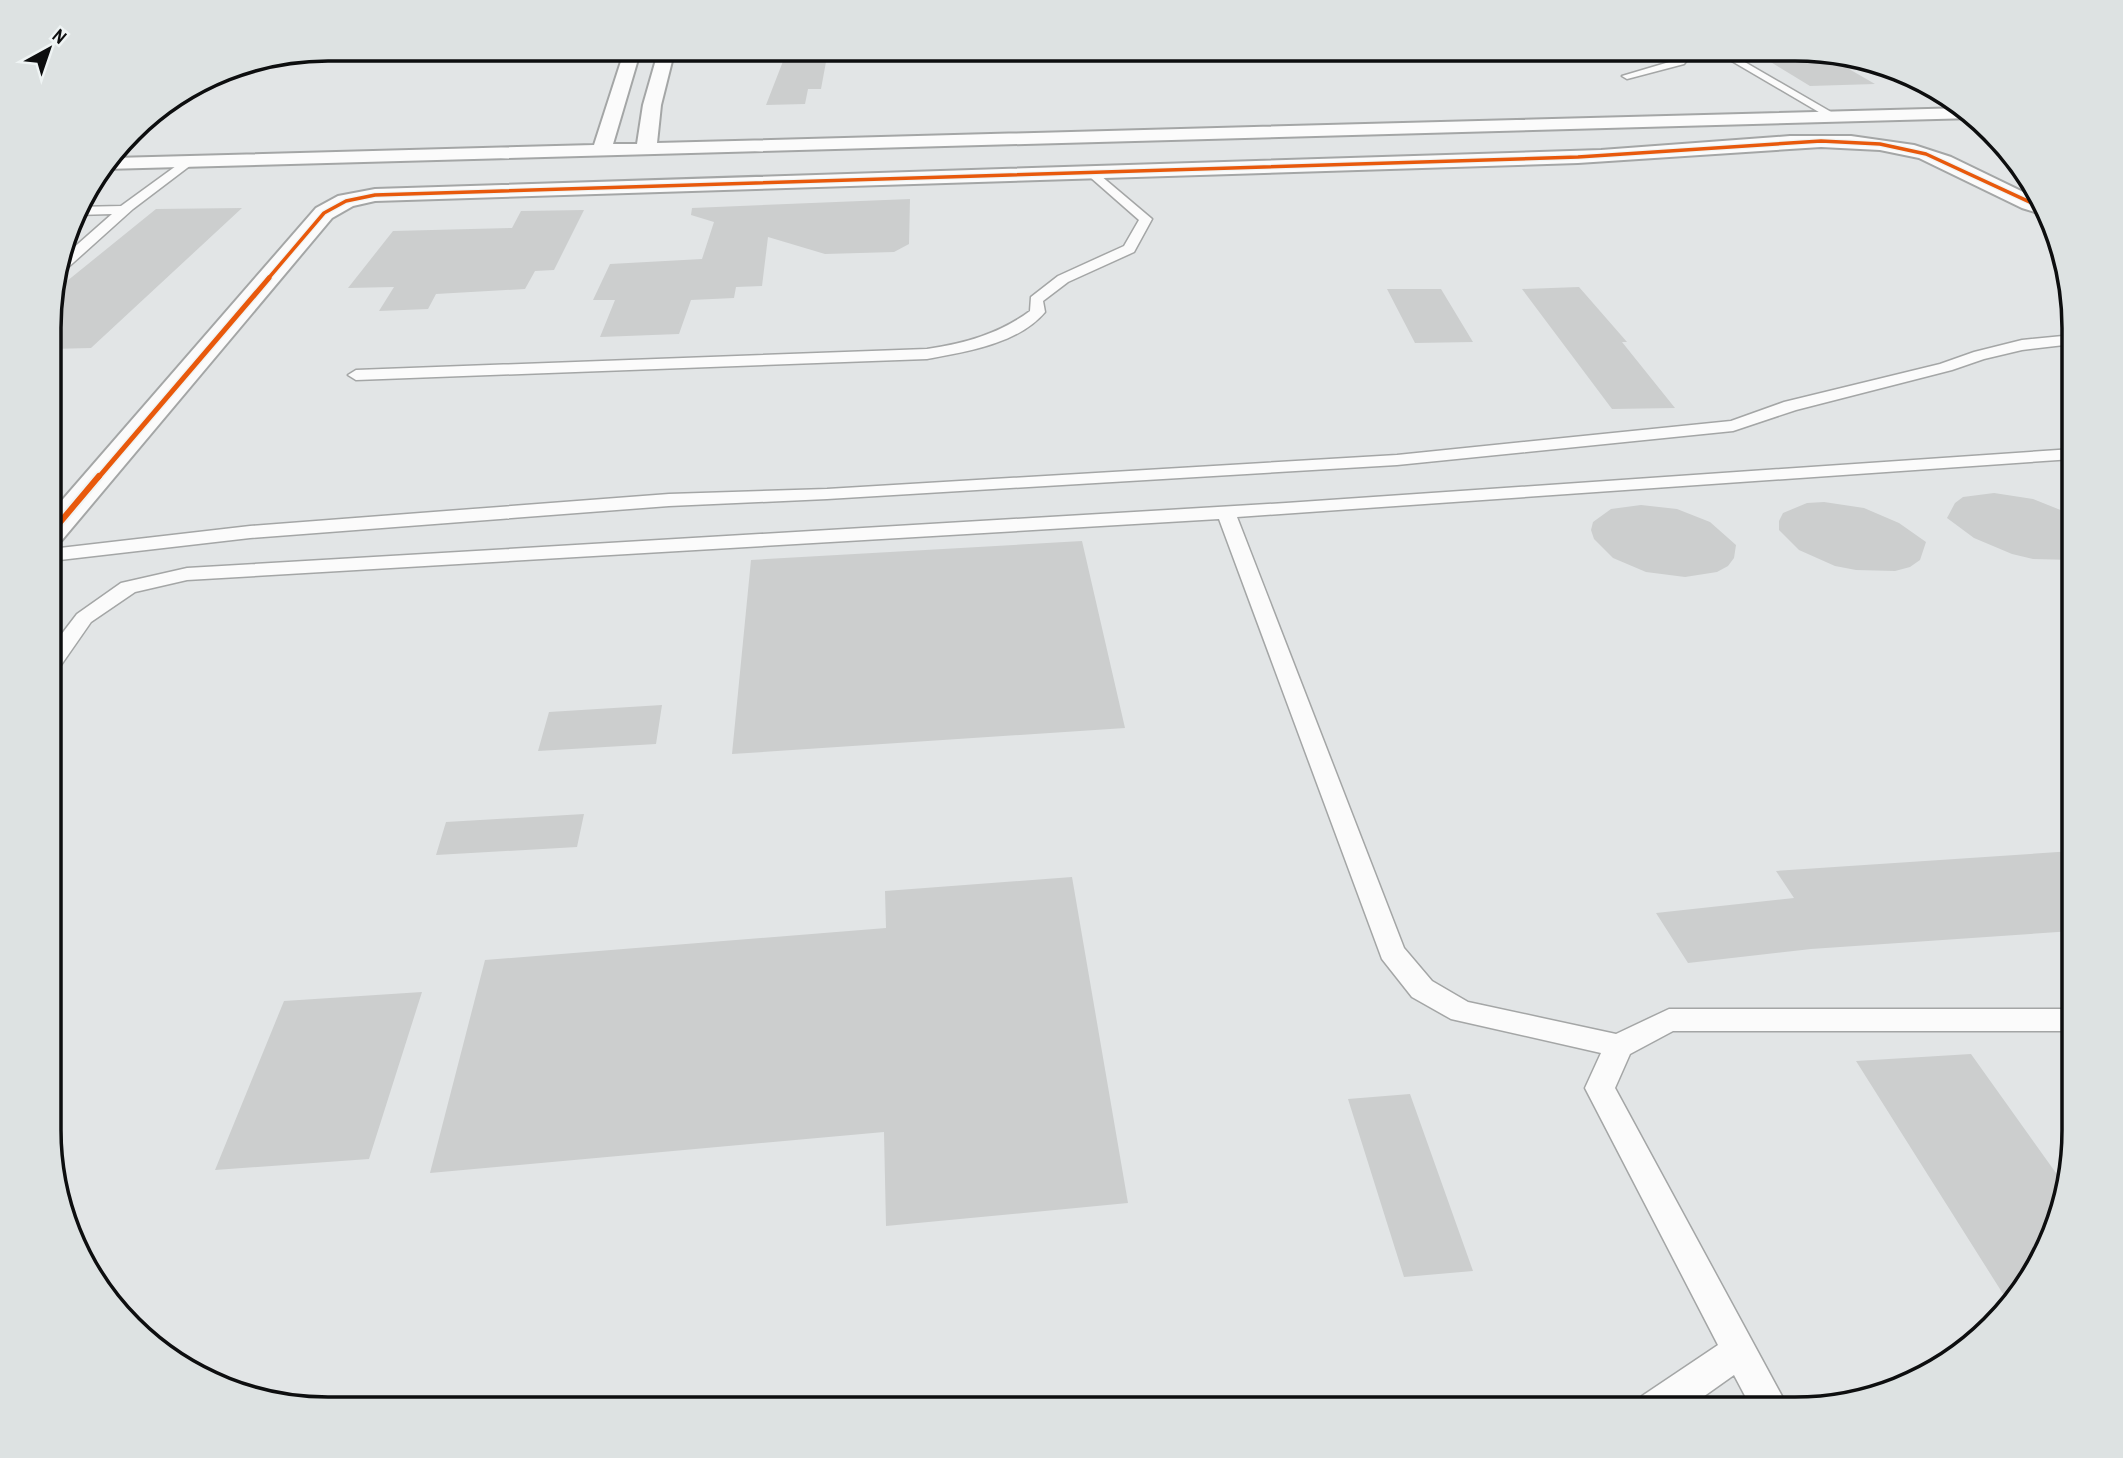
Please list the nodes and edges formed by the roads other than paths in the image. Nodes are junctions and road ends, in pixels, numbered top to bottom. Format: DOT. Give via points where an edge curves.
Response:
graph roads {
  1 [pos="629,61"];
  2 [pos="664,61"];
  3 [pos="1681,61"];
  4 [pos="1737,61"];
  5 [pos="1626,76"];
  6 [pos="1953,113"];
  7 [pos="1833,116"];
  8 [pos="646,149"];
  9 [pos="602,150"];
  10 [pos="187,162"];
  11 [pos="118,164"];
  12 [pos="1094,174"];
  13 [pos="2031,205"];
  14 [pos="125,210"];
  15 [pos="89,211"];
  16 [pos="70,258"];
  17 [pos="2062,342"];
  18 [pos="356,375"];
  19 [pos="2062,455"];
  20 [pos="1226,513"];
  21 [pos="61,521"];
  22 [pos="61,554"];
  23 [pos="61,649"];
  24 [pos="2062,1020"];
  25 [pos="1619,1046"];
  26 [pos="1740,1350"];
  27 [pos="1672,1397"];
  28 [pos="1765,1397"];
  1 -- 9 [label="street"];
  2 -- 8 [label="street"];
  3 -- 5 [label="lane"];
  4 -- 7 [label="lane"];
  6 -- 7 [label="street"];
  7 -- 8 [label="street"];
  8 -- 9 [label="street"];
  9 -- 10 [label="street"];
  10 -- 11 [label="street"];
  10 -- 14 [label="lane"];
  12 -- 13 [label="street" via="1652,153 1771,143 1857,144 1907,149 1942,160"];
  12 -- 18 [label="lane" via="1146,219 1129,249 1063,279 1036,300 1038,312 1021,327 974,346 927,354"];
  12 -- 21 [label="street" via="389,195 346,201 324,214"];
  14 -- 15 [label="lane"];
  14 -- 16 [label="lane"];
  17 -- 22 [label="lane" via="1979,355 1733,426 1397,460 669,500 250,532"];
  19 -- 20 [label="lane"];
  20 -- 23 [label="lane" via="187,573 128,587 84,618"];
  20 -- 25 [label="lane" via="1392,952 1422,989 1461,1011"];
  24 -- 25 [label="lane" via="1669,1020"];
  25 -- 26 [label="lane" via="1600,1088"];
  26 -- 27 [label="lane"];
  26 -- 28 [label="lane"];
}
